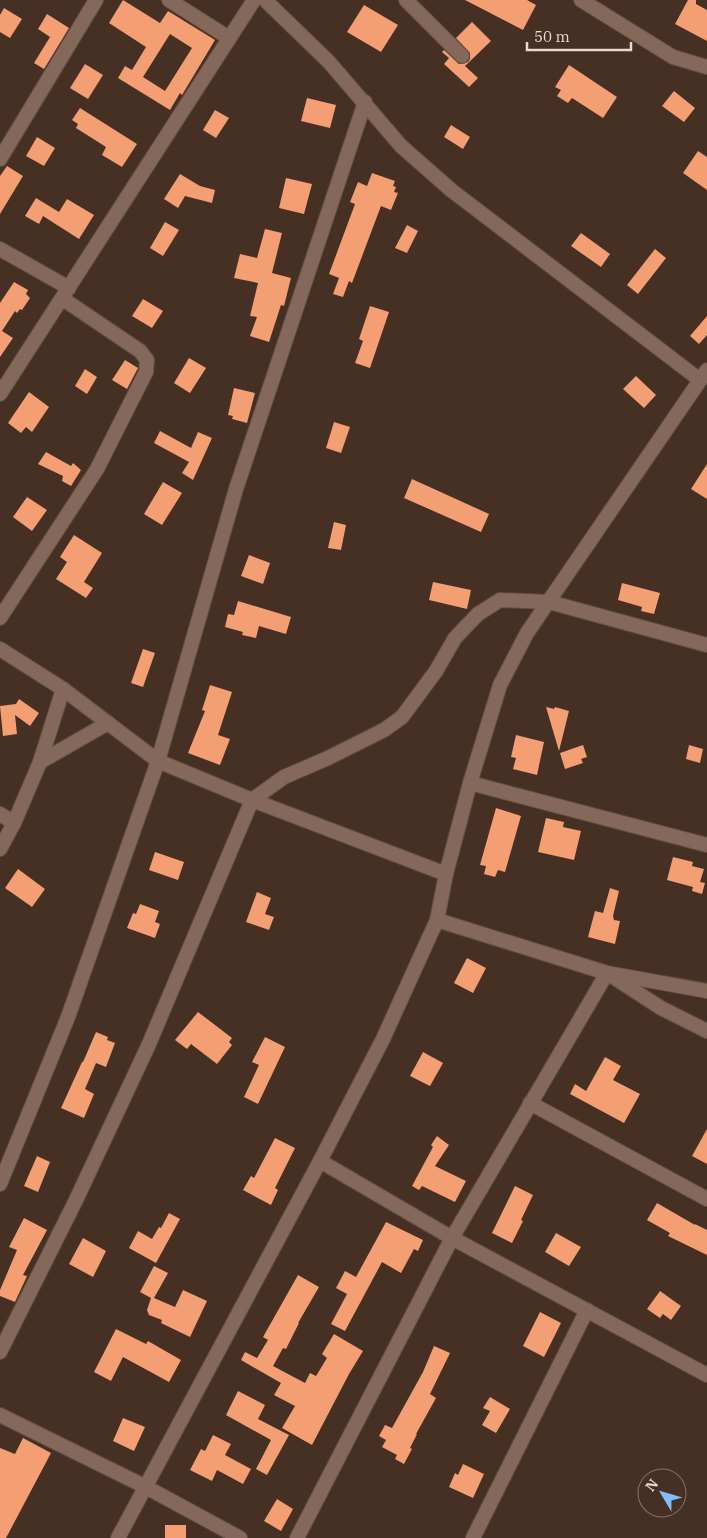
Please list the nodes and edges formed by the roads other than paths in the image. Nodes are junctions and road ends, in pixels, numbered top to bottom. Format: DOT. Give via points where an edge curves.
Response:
graph roads {
  1 [pos="96,0"];
  2 [pos="169,0"];
  3 [pos="254,0"];
  4 [pos="265,0"];
  5 [pos="406,0"];
  6 [pos="581,0"];
  7 [pos="229,38"];
  8 [pos="462,56"];
  9 [pos="707,67"];
  10 [pos="365,102"];
  11 [pos="0,160"];
  12 [pos="0,249"];
  13 [pos="66,294"];
  14 [pos="704,375"];
  15 [pos="0,394"];
  16 [pos="549,602"];
  17 [pos="0,618"];
  18 [pos="707,645"];
  19 [pos="0,649"];
  20 [pos="63,689"];
  21 [pos="108,723"];
  22 [pos="158,761"];
  23 [pos="40,762"];
  24 [pos="470,783"];
  25 [pos="252,800"];
  26 [pos="0,814"];
  27 [pos="14,823"];
  28 [pos="707,845"];
  29 [pos="0,849"];
  30 [pos="446,874"];
  31 [pos="437,920"];
  32 [pos="607,973"];
  33 [pos="707,991"];
  34 [pos="707,1032"];
  35 [pos="530,1103"];
  36 [pos="320,1161"];
  37 [pos="0,1184"];
  38 [pos="707,1199"];
  39 [pos="452,1238"];
  40 [pos="588,1310"];
  41 [pos="0,1352"];
  42 [pos="707,1375"];
  43 [pos="0,1414"];
  44 [pos="144,1486"];
  45 [pos="118,1538"];
  46 [pos="240,1538"];
  47 [pos="297,1538"];
  48 [pos="473,1538"];
  1 -- 11 [label="street"];
  2 -- 7 [label="street"];
  3 -- 7 [label="street"];
  4 -- 10 [label="street"];
  5 -- 8 [label="street"];
  6 -- 9 [label="street" via="674,58"];
  7 -- 13 [label="street"];
  10 -- 14 [label="street" via="401,146 451,190"];
  10 -- 22 [label="street" via="236,489"];
  12 -- 13 [label="street"];
  13 -- 15 [label="street"];
  13 -- 17 [label="street" via="140,351 147,360 146,372 97,469"];
  14 -- 16 [label="street"];
  16 -- 18 [label="street"];
  16 -- 24 [label="street" via="526,633 500,686"];
  16 -- 25 [label="street" via="500,600 478,614 455,638 436,671 402,717 384,730 284,777"];
  19 -- 20 [label="street"];
  20 -- 21 [label="street"];
  20 -- 23 [label="street"];
  21 -- 22 [label="street"];
  21 -- 23 [label="street"];
  22 -- 25 [label="street"];
  22 -- 37 [label="street" via="68,1017"];
  23 -- 27 [label="street"];
  24 -- 28 [label="street"];
  24 -- 30 [label="street"];
  25 -- 30 [label="street"];
  25 -- 41 [label="street" via="149,1044"];
  26 -- 27 [label="street"];
  27 -- 29 [label="street"];
  30 -- 31 [label="street"];
  31 -- 32 [label="street"];
  31 -- 36 [label="street" via="383,1040"];
  32 -- 33 [label="street"];
  32 -- 34 [label="street" via="661,1008"];
  32 -- 35 [label="street"];
  35 -- 38 [label="street"];
  35 -- 39 [label="street"];
  36 -- 39 [label="street"];
  36 -- 44 [label="street"];
  39 -- 40 [label="street"];
  39 -- 47 [label="street"];
  40 -- 42 [label="street"];
  40 -- 48 [label="street"];
  43 -- 44 [label="street"];
  44 -- 45 [label="street"];
  44 -- 46 [label="street"];
}
